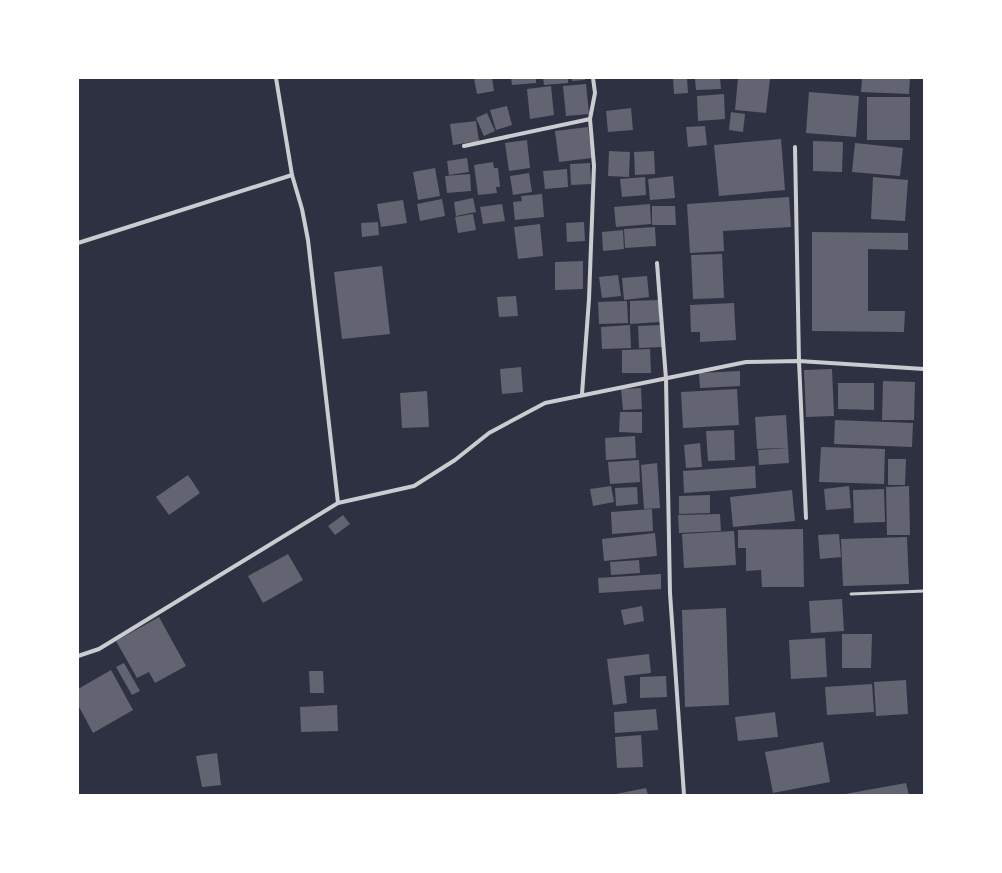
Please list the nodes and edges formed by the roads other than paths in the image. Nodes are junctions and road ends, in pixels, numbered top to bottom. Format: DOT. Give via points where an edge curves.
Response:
graph roads {
  1 [pos="276,78"];
  2 [pos="593,78"];
  3 [pos="590,119"];
  4 [pos="464,146"];
  5 [pos="794,147"];
  6 [pos="292,175"];
  7 [pos="78,243"];
  8 [pos="657,263"];
  9 [pos="799,361"];
  10 [pos="924,369"];
  11 [pos="666,379"];
  12 [pos="582,394"];
  13 [pos="338,503"];
  14 [pos="806,518"];
  15 [pos="924,591"];
  16 [pos="851,594"];
  17 [pos="78,656"];
  18 [pos="684,795"];
  1 -- 6 [label="street"];
  2 -- 3 [label="street" via="596,93"];
  3 -- 4 [label="street"];
  3 -- 12 [label="street" via="594,166"];
  5 -- 9 [label="street"];
  6 -- 7 [label="street"];
  6 -- 13 [label="street" via="308,240"];
  8 -- 11 [label="street"];
  9 -- 10 [label="street"];
  9 -- 11 [label="street" via="746,362"];
  9 -- 14 [label="street"];
  11 -- 12 [label="street"];
  11 -- 18 [label="street" via="670,592"];
  12 -- 13 [label="street" via="545,403 489,433 455,460 414,486"];
  13 -- 17 [label="street" via="99,650"];
  15 -- 16 [label="lane"];
}
